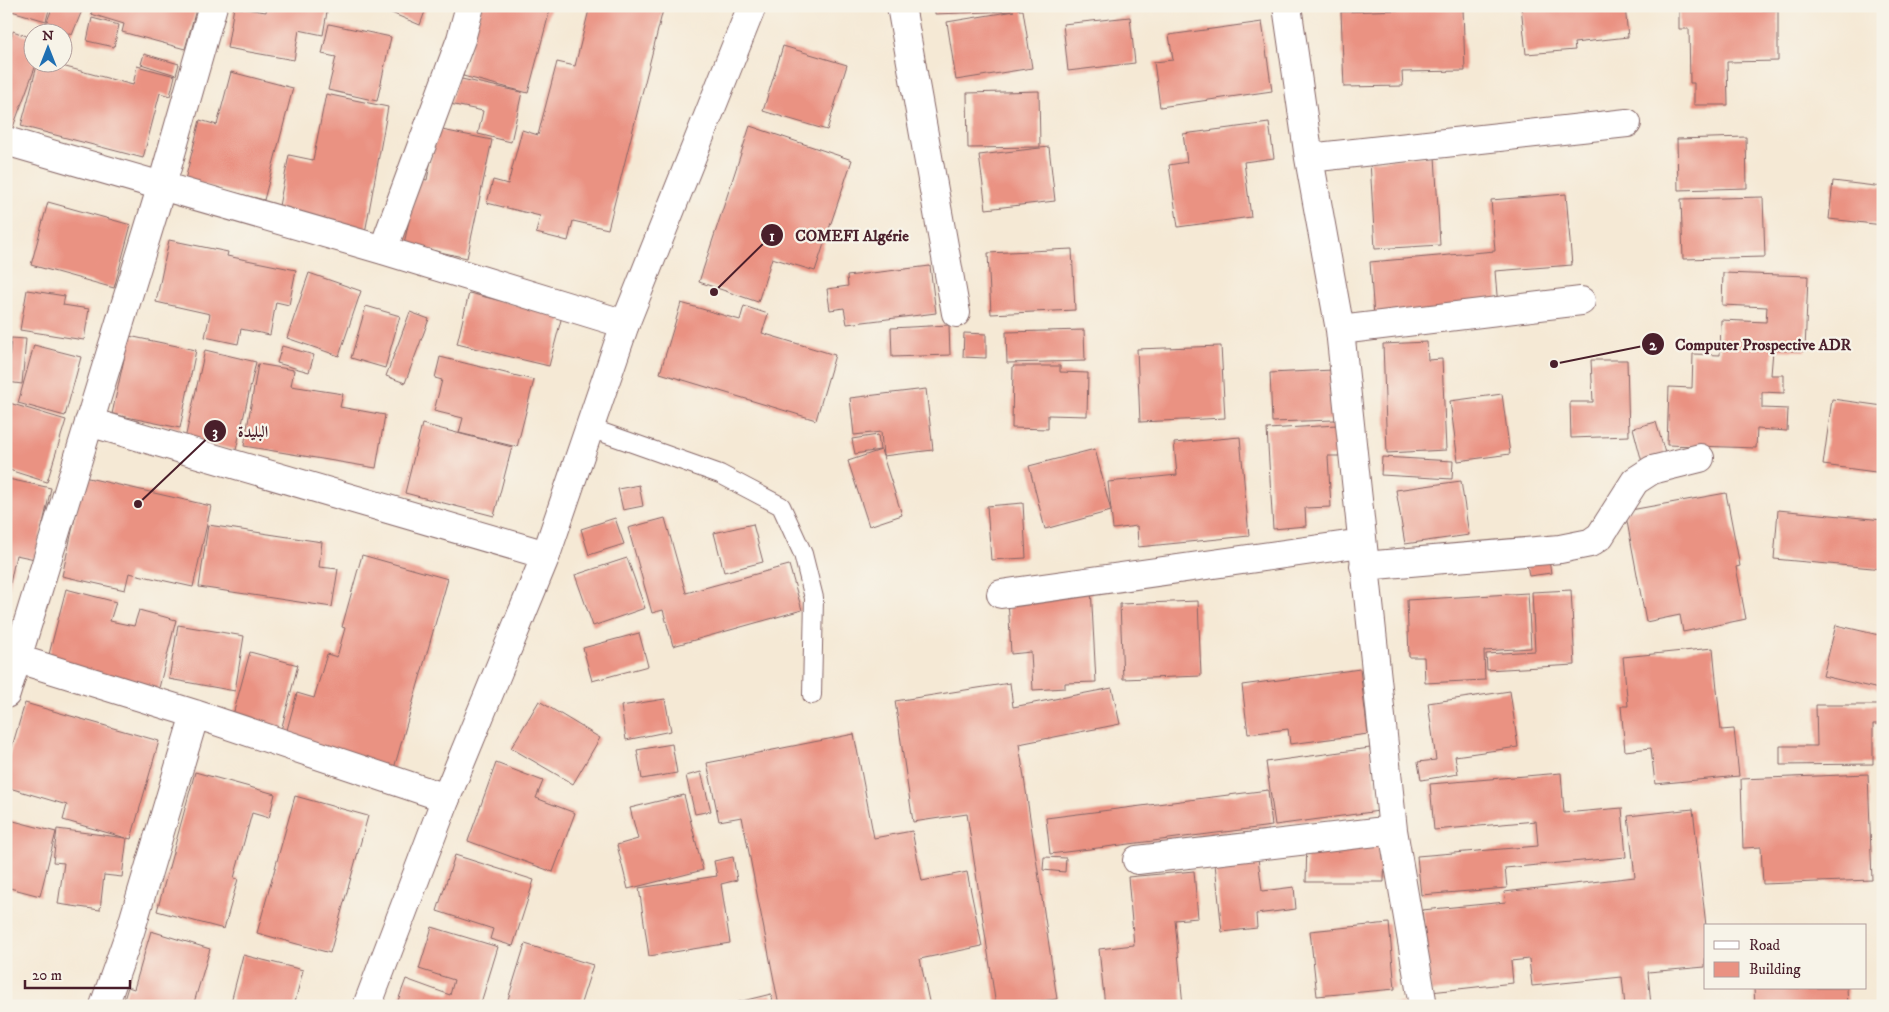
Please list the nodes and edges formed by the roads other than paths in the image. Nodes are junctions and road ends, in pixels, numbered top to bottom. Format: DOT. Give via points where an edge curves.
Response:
graph roads {
  1 [pos="212,6"];
  2 [pos="470,6"];
  3 [pos="752,6"];
  4 [pos="901,6"];
  5 [pos="1287,6"];
  6 [pos="1627,123"];
  7 [pos="6,141"];
  8 [pos="1309,158"];
  9 [pos="162,185"];
  10 [pos="383,250"];
  11 [pos="1581,300"];
  12 [pos="956,313"];
  13 [pos="625,324"];
  14 [pos="1340,330"];
  15 [pos="89,422"];
  16 [pos="590,428"];
  17 [pos="1700,458"];
  18 [pos="1363,554"];
  19 [pos="546,556"];
  20 [pos="1002,594"];
  21 [pos="18,659"];
  22 [pos="6,694"];
  23 [pos="812,696"];
  24 [pos="195,714"];
  25 [pos="446,798"];
  26 [pos="1394,830"];
  27 [pos="1138,860"];
  28 [pos="104,1006"];
  29 [pos="367,1006"];
  30 [pos="1424,1006"];
  1 -- 9 [label="street"];
  2 -- 10 [label="street" via="461,39"];
  3 -- 13 [label="street"];
  4 -- 12 [label="street"];
  5 -- 8 [label="street"];
  6 -- 8 [label="street"];
  7 -- 9 [label="street"];
  8 -- 14 [label="street"];
  9 -- 10 [label="street"];
  9 -- 15 [label="street"];
  10 -- 13 [label="street"];
  11 -- 14 [label="street"];
  13 -- 16 [label="street"];
  14 -- 18 [label="street"];
  15 -- 19 [label="street"];
  15 -- 21 [label="street"];
  16 -- 19 [label="street"];
  16 -- 23 [label="lane" via="720,474 781,506 803,554 814,598"];
  17 -- 18 [label="street" via="1652,470 1636,481 1600,536 1590,543 1560,549"];
  18 -- 20 [label="street"];
  18 -- 26 [label="street"];
  19 -- 25 [label="street"];
  21 -- 22 [label="street"];
  21 -- 24 [label="street"];
  24 -- 25 [label="street"];
  24 -- 28 [label="street" via="130,932"];
  25 -- 29 [label="street"];
  26 -- 27 [label="street"];
  26 -- 30 [label="street"];
}
